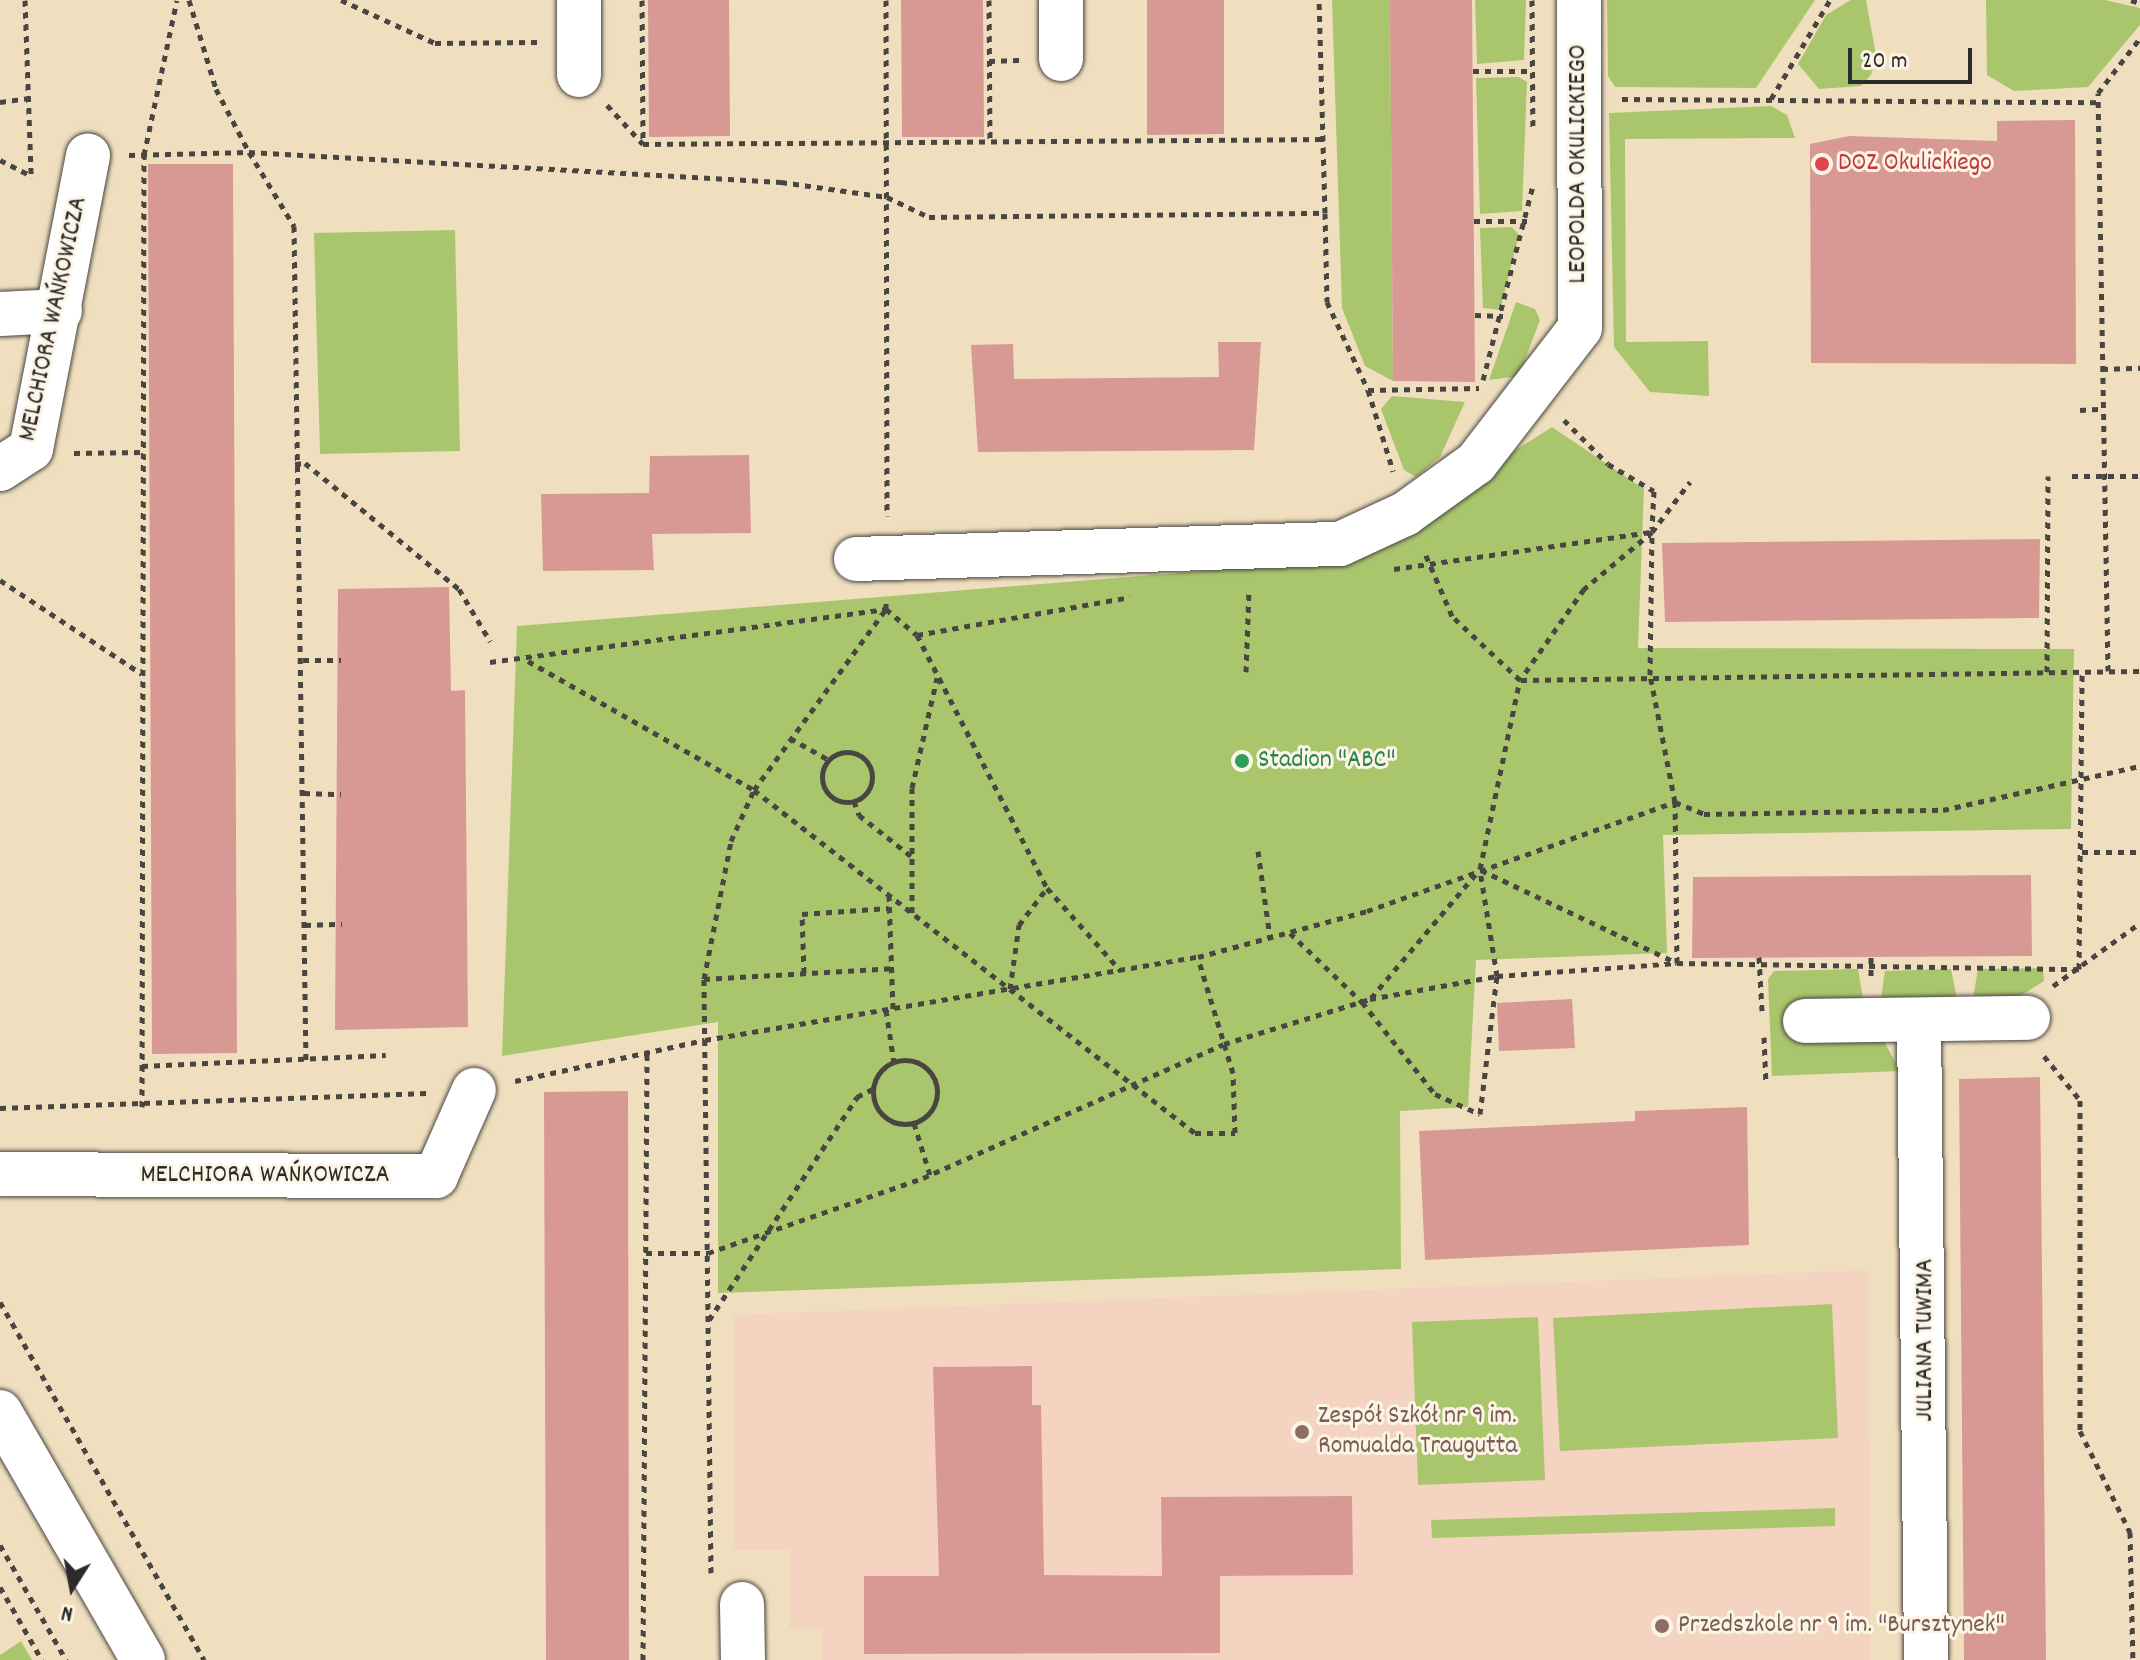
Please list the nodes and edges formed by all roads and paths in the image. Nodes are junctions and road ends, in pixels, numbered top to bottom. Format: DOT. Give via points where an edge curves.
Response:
graph roads {
  1 [pos="25,0"];
  2 [pos="177,0"];
  3 [pos="189,0"];
  4 [pos="341,0"];
  5 [pos="642,0"];
  6 [pos="886,0"];
  7 [pos="989,0"];
  8 [pos="1061,0"];
  9 [pos="1319,0"];
  10 [pos="1532,0"];
  11 [pos="1579,0"];
  12 [pos="1830,0"];
  13 [pos="2131,0"];
  14 [pos="2140,3"];
  15 [pos="2140,38"];
  16 [pos="579,39"];
  17 [pos="1061,59"];
  18 [pos="1473,71"];
  19 [pos="1533,71"];
  20 [pos="28,98"];
  21 [pos="1616,99"];
  22 [pos="1771,99"];
  23 [pos="0,102"];
  24 [pos="2098,102"];
  25 [pos="1323,139"];
  26 [pos="990,141"];
  27 [pos="887,142"];
  28 [pos="643,144"];
  29 [pos="1533,145"];
  30 [pos="249,152"];
  31 [pos="88,155"];
  32 [pos="144,155"];
  33 [pos="31,175"];
  34 [pos="1533,176"];
  35 [pos="887,197"];
  36 [pos="1474,221"];
  37 [pos="1527,221"];
  38 [pos="60,311"];
  39 [pos="0,314"];
  40 [pos="1475,315"];
  41 [pos="1503,316"];
  42 [pos="2140,368"];
  43 [pos="2102,369"];
  44 [pos="1474,402"];
  45 [pos="2102,409"];
  46 [pos="2080,410"];
  47 [pos="295,464"];
  48 [pos="0,469"];
  49 [pos="2048,476"];
  50 [pos="2072,476"];
  51 [pos="2103,476"];
  52 [pos="2140,476"];
  53 [pos="871,559"];
  54 [pos="0,580"];
  55 [pos="1250,584"];
  56 [pos="886,609"];
  57 [pos="490,641"];
  58 [pos="303,660"];
  59 [pos="341,660"];
  60 [pos="528,661"];
  61 [pos="490,662"];
  62 [pos="2108,671"];
  63 [pos="2140,671"];
  64 [pos="1246,672"];
  65 [pos="2047,672"];
  66 [pos="2082,672"];
  67 [pos="143,675"];
  68 [pos="1650,675"];
  69 [pos="937,677"];
  70 [pos="1516,700"];
  71 [pos="790,738"];
  72 [pos="829,760"];
  73 [pos="2140,766"];
  74 [pos="2084,780"];
  75 [pos="754,790"];
  76 [pos="304,793"];
  77 [pos="341,794"];
  78 [pos="854,801"];
  79 [pos="1675,802"];
  80 [pos="1258,851"];
  81 [pos="2082,852"];
  82 [pos="2140,852"];
  83 [pos="912,857"];
  84 [pos="1480,869"];
  85 [pos="1047,888"];
  86 [pos="889,895"];
  87 [pos="889,908"];
  88 [pos="912,913"];
  89 [pos="2140,923"];
  90 [pos="342,924"];
  91 [pos="305,925"];
  92 [pos="1290,933"];
  93 [pos="1270,938"];
  94 [pos="1198,957"];
  95 [pos="1677,963"];
  96 [pos="892,968"];
  97 [pos="2079,969"];
  98 [pos="1121,971"];
  99 [pos="804,973"];
  100 [pos="1497,976"];
  101 [pos="704,979"];
  102 [pos="1010,989"];
  103 [pos="1370,999"];
  104 [pos="1362,1002"];
  105 [pos="893,1009"];
  106 [pos="886,1010"];
  107 [pos="2028,1018"];
  108 [pos="1919,1020"];
  109 [pos="1805,1021"];
  110 [pos="705,1040"];
  111 [pos="1224,1044"];
  112 [pos="647,1050"];
  113 [pos="386,1055"];
  114 [pos="306,1062"];
  115 [pos="894,1063"];
  116 [pos="142,1066"];
  117 [pos="1127,1082"];
  118 [pos="873,1089"];
  119 [pos="474,1090"];
  120 [pos="142,1107"];
  121 [pos="0,1108"];
  122 [pos="914,1123"];
  123 [pos="0,1174"];
  124 [pos="930,1175"];
  125 [pos="765,1233"];
  126 [pos="646,1253"];
  127 [pos="708,1253"];
  128 [pos="0,1302"];
  129 [pos="709,1321"];
  130 [pos="0,1412"];
  131 [pos="0,1545"];
  132 [pos="0,1587"];
  133 [pos="742,1604"];
  134 [pos="42,1660"];
  135 [pos="66,1660"];
  136 [pos="143,1660"];
  137 [pos="204,1660"];
  138 [pos="643,1660"];
  139 [pos="743,1660"];
  140 [pos="1926,1660"];
  141 [pos="2133,1660"];
  1 -- 20 [label="path"];
  2 -- 32 [label="path"];
  3 -- 30 [label="path" via="216,89"];
  4 -- 16 [label="path" via="435,43"];
  5 -- 28 [label="path"];
  6 -- 27 [label="path"];
  7 -- 26 [label="path"];
  8 -- 17 [label="street"];
  9 -- 25 [label="path"];
  10 -- 19 [label="path"];
  11 -- 53 [label="street, LEOPOLDA OKULICKIEGO" via="1580,328 1476,463 1405,514 1340,544"];
  12 -- 22 [label="path"];
  13 -- 14 [label="path"];
  15 -- 24 [label="path"];
  16 -- 28 [label="path"];
  18 -- 19 [label="path"];
  19 -- 29 [label="path"];
  20 -- 23 [label="path"];
  20 -- 33 [label="path"];
  21 -- 22 [label="path"];
  22 -- 24 [label="path"];
  24 -- 43 [label="path"];
  25 -- 26 [label="path"];
  25 -- 35 [label="path" via="1325,213 929,217"];
  26 -- 27 [label="path"];
  27 -- 28 [label="path"];
  27 -- 35 [label="path"];
  30 -- 32 [label="path"];
  30 -- 35 [label="path" via="781,182"];
  30 -- 47 [label="path" via="294,226"];
  31 -- 32 [label="path"];
  31 -- 38 [label="street, MELCHIORA WAŃKOWICZA"];
  32 -- 67 [label="path"];
  34 -- 37 [label="path"];
  35 -- 53 [label="path"];
  36 -- 37 [label="path"];
  37 -- 41 [label="path"];
  38 -- 39 [label="street"];
  38 -- 48 [label="street, MELCHIORA WAŃKOWICZA" via="31,449"];
  40 -- 41 [label="path"];
  41 -- 44 [label="path"];
  42 -- 43 [label="path"];
  43 -- 45 [label="path"];
  45 -- 46 [label="path"];
  45 -- 51 [label="path"];
  47 -- 57 [label="path" via="305,463 459,589"];
  47 -- 58 [label="path" via="303,508"];
  49 -- 65 [label="path"];
  50 -- 51 [label="path"];
  51 -- 52 [label="path"];
  51 -- 62 [label="path"];
  53 -- 56 [label="path"];
  54 -- 67 [label="path"];
  55 -- 64 [label="path"];
  56 -- 60 [label="path"];
  56 -- 69 [label="path" via="917,635"];
  56 -- 71 [label="path"];
  58 -- 59 [label="path"];
  58 -- 76 [label="path"];
  60 -- 61 [label="path"];
  60 -- 75 [label="path"];
  62 -- 63 [label="path"];
  62 -- 66 [label="path"];
  65 -- 66 [label="path"];
  65 -- 68 [label="path"];
  66 -- 74 [label="path"];
  67 -- 116 [label="path"];
  68 -- 68 [label="path" via="1520,680 1584,589 1652,532"];
  68 -- 79 [label="path"];
  69 -- 83 [label="path" via="912,788"];
  69 -- 85 [label="path"];
  70 -- 84 [label="path"];
  71 -- 72 [label="path"];
  71 -- 75 [label="path"];
  72 -- 78 [label="path" via="826,790"];
  72 -- 78 [label="path" via="849,752 867,762 872,784"];
  73 -- 74 [label="path"];
  74 -- 79 [label="path" via="1943,810 1876,815 1704,814"];
  74 -- 81 [label="path"];
  75 -- 86 [label="path"];
  75 -- 101 [label="path" via="731,841"];
  76 -- 77 [label="path"];
  76 -- 91 [label="path"];
  78 -- 83 [label="path" via="859,815"];
  79 -- 84 [label="path"];
  79 -- 95 [label="path"];
  80 -- 93 [label="path"];
  81 -- 82 [label="path"];
  81 -- 97 [label="path"];
  83 -- 88 [label="path"];
  84 -- 92 [label="path"];
  84 -- 95 [label="path"];
  84 -- 100 [label="path"];
  84 -- 103 [label="path"];
  85 -- 98 [label="path"];
  85 -- 102 [label="path" via="1019,925"];
  86 -- 87 [label="path"];
  86 -- 88 [label="path"];
  87 -- 96 [label="path"];
  87 -- 99 [label="path" via="802,914"];
  88 -- 102 [label="path"];
  89 -- 97 [label="path"];
  90 -- 91 [label="path"];
  91 -- 114 [label="path"];
  92 -- 93 [label="path"];
  92 -- 104 [label="path"];
  93 -- 94 [label="path"];
  94 -- 98 [label="path"];
  94 -- 111 [label="path"];
  95 -- 97 [label="path"];
  95 -- 100 [label="path"];
  96 -- 99 [label="path"];
  96 -- 105 [label="path"];
  97 -- 107 [label="path" via="2036,996"];
  98 -- 102 [label="path"];
  99 -- 101 [label="path"];
  100 -- 103 [label="path"];
  100 -- 104 [label="path" via="1480,1114 1435,1094"];
  101 -- 110 [label="path"];
  102 -- 105 [label="path"];
  102 -- 117 [label="path"];
  103 -- 104 [label="path"];
  104 -- 111 [label="path"];
  105 -- 106 [label="path"];
  106 -- 110 [label="path"];
  106 -- 115 [label="path"];
  107 -- 108 [label="street"];
  107 -- 141 [label="path" via="2032,1041 2080,1100 2080,1431 2130,1532"];
  108 -- 109 [label="street"];
  108 -- 140 [label="street, JULIANA TUWIMA"];
  110 -- 112 [label="path"];
  110 -- 127 [label="path"];
  111 -- 117 [label="path"];
  111 -- 117 [label="path" via="1235,1133 1195,1133"];
  112 -- 119 [label="path"];
  112 -- 126 [label="path"];
  113 -- 114 [label="path"];
  114 -- 116 [label="path"];
  115 -- 118 [label="path"];
  115 -- 122 [label="path" via="917,1062 936,1083 934,1107"];
  116 -- 120 [label="path"];
  117 -- 124 [label="path"];
  118 -- 122 [label="path" via="882,1116"];
  118 -- 125 [label="path" via="857,1097"];
  119 -- 120 [label="path"];
  119 -- 123 [label="street, MELCHIORA WAŃKOWICZA" via="436,1176"];
  120 -- 121 [label="path"];
  122 -- 124 [label="path"];
  124 -- 125 [label="path"];
  125 -- 127 [label="path"];
  125 -- 129 [label="path"];
  126 -- 127 [label="path"];
  126 -- 138 [label="path"];
  127 -- 129 [label="path"];
  128 -- 137 [label="path"];
  129 -- 133 [label="path" via="710,1602"];
  130 -- 136 [label="street"];
  131 -- 135 [label="path"];
  132 -- 134 [label="path"];
  133 -- 139 [label="street"];
}
